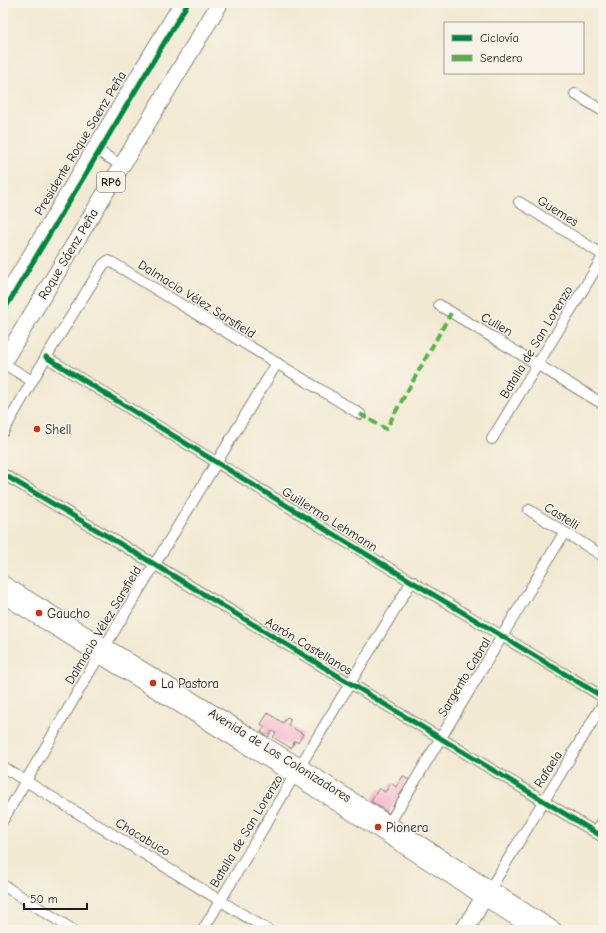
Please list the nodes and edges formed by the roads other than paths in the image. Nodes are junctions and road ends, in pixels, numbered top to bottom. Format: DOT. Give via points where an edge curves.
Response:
graph roads {
  1 [pos="179,3"];
  2 [pos="220,3"];
  3 [pos="575,94"];
  4 [pos="603,111"];
  5 [pos="93,148"];
  6 [pos="121,165"];
  7 [pos="519,202"];
  8 [pos="603,256"];
  9 [pos="3,296"];
  10 [pos="439,305"];
  11 [pos="46,358"];
  12 [pos="3,362"];
  13 [pos="277,363"];
  14 [pos="538,364"];
  15 [pos="32,381"];
  16 [pos="603,404"];
  17 [pos="360,414"];
  18 [pos="3,432"];
  19 [pos="492,439"];
  20 [pos="217,462"];
  21 [pos="3,474"];
  22 [pos="529,510"];
  23 [pos="564,533"];
  24 [pos="603,556"];
  25 [pos="154,564"];
  26 [pos="412,581"];
  27 [pos="3,583"];
  28 [pos="3,596"];
  29 [pos="503,636"];
  30 [pos="102,651"];
  31 [pos="350,684"];
  32 [pos="603,697"];
  33 [pos="603,704"];
  34 [pos="441,739"];
  35 [pos="3,767"];
  36 [pos="297,771"];
  37 [pos="26,781"];
  38 [pos="543,801"];
  39 [pos="3,820"];
  40 [pos="603,821"];
  41 [pos="387,829"];
  42 [pos="599,835"];
  43 [pos="3,885"];
  44 [pos="486,895"];
  45 [pos="221,900"];
  46 [pos="73,930"];
  47 [pos="203,930"];
  48 [pos="268,930"];
  49 [pos="460,930"];
  50 [pos="469,930"];
  51 [pos="534,930"];
  52 [pos="555,930"];
  1 -- 5 [label="street, Presidente Roque Saenz Peña"];
  2 -- 6 [label="main road, Roque Sáenz Peña / RP6"];
  3 -- 4 [label="street"];
  5 -- 6 [label="street"];
  5 -- 9 [label="street, Presidente Roque Saenz Peña"];
  6 -- 12 [label="main road, Roque Sáenz Peña / RP6"];
  7 -- 8 [label="street, Guemes"];
  8 -- 14 [label="street, Batalla de San Lorenzo"];
  10 -- 14 [label="street, Cullen"];
  11 -- 13 [label="street, Dalmacio Vélez Sarsfield" via="103,265 108,261"];
  11 -- 15 [label="street"];
  11 -- 20 [label="street, Guillermo Lehmann"];
  12 -- 15 [label="street"];
  13 -- 17 [label="street, Dalmacio Vélez Sarsfield"];
  13 -- 20 [label="street, Dalmacio Vélez Sarsfield"];
  14 -- 16 [label="street, Cullen"];
  14 -- 19 [label="street, Batalla de San Lorenzo"];
  15 -- 18 [label="street"];
  20 -- 25 [label="street, Dalmacio Vélez Sarsfield"];
  20 -- 26 [label="street, Guillermo Lehmann"];
  21 -- 25 [label="street, Aarón Castellanos"];
  22 -- 23 [label="street, Castelli"];
  23 -- 24 [label="street, Castelli"];
  23 -- 29 [label="street, Sargento Cabral"];
  25 -- 30 [label="street, Dalmacio Vélez Sarsfield"];
  25 -- 31 [label="street, Aarón Castellanos"];
  26 -- 29 [label="street, Guillermo Lehmann"];
  26 -- 31 [label="street, Batalla de San Lorenzo"];
  27 -- 30 [label="main road, Avenida de Los Colonizadores"];
  28 -- 30 [label="main road, Avenida de Los Colonizadores"];
  29 -- 32 [label="street, Guillermo Lehmann"];
  29 -- 34 [label="street, Sargento Cabral"];
  30 -- 36 [label="main road, Avenida de Los Colonizadores"];
  30 -- 37 [label="street, Dalmacio Vélez Sarsfield"];
  31 -- 34 [label="street, Aarón Castellanos"];
  31 -- 36 [label="street, Batalla de San Lorenzo"];
  33 -- 38 [label="street, Rafaela"];
  34 -- 38 [label="street, Aarón Castellanos"];
  34 -- 41 [label="street, Sargento Cabral"];
  35 -- 37 [label="street, Chacabuco"];
  36 -- 41 [label="main road, Avenida de Los Colonizadores"];
  36 -- 45 [label="street, Batalla de San Lorenzo"];
  37 -- 39 [label="street, Dalmacio Vélez Sarsfield"];
  37 -- 45 [label="street, Chacabuco"];
  38 -- 42 [label="street, Aarón Castellanos"];
  38 -- 44 [label="street, Rafaela"];
  40 -- 42 [label="street"];
  41 -- 44 [label="main road, Avenida de Los Colonizadores"];
  43 -- 46 [label="street"];
  44 -- 49 [label="street, Rafaela"];
  44 -- 50 [label="street, Rafaela"];
  44 -- 51 [label="main road, Avenida de Los Colonizadores"];
  44 -- 52 [label="main road, Avenida de Los Colonizadores"];
  45 -- 47 [label="street, Batalla de San Lorenzo"];
  45 -- 48 [label="street, Chacabuco"];
}
